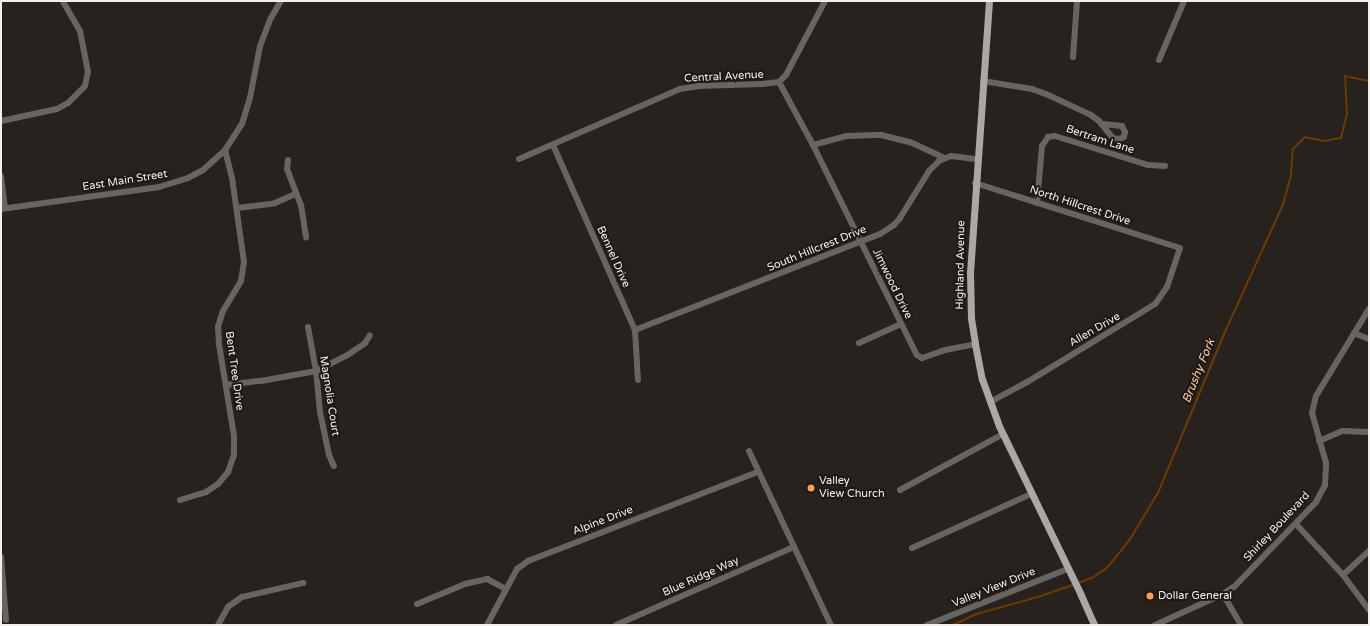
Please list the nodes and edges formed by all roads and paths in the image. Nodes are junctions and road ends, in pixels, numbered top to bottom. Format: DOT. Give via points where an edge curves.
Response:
graph roads {
  1 [pos="63,1"];
  2 [pos="281,1"];
  3 [pos="824,1"];
  4 [pos="990,1"];
  5 [pos="1077,1"];
  6 [pos="1184,1"];
  7 [pos="1073,57"];
  8 [pos="1159,60"];
  9 [pos="983,81"];
  10 [pos="779,82"];
  11 [pos="1,121"];
  12 [pos="1102,124"];
  13 [pos="553,145"];
  14 [pos="813,145"];
  15 [pos="225,150"];
  16 [pos="519,158"];
  17 [pos="944,158"];
  18 [pos="977,159"];
  19 [pos="288,160"];
  20 [pos="1165,166"];
  21 [pos="1,176"];
  22 [pos="975,183"];
  23 [pos="295,194"];
  24 [pos="1037,203"];
  25 [pos="3,208"];
  26 [pos="237,208"];
  27 [pos="306,238"];
  28 [pos="861,243"];
  29 [pos="1180,248"];
  30 [pos="1369,309"];
  31 [pos="901,324"];
  32 [pos="308,327"];
  33 [pos="635,330"];
  34 [pos="1354,333"];
  35 [pos="370,335"];
  36 [pos="1369,339"];
  37 [pos="859,343"];
  38 [pos="975,344"];
  39 [pos="316,372"];
  40 [pos="638,380"];
  41 [pos="226,385"];
  42 [pos="990,402"];
  43 [pos="1369,432"];
  44 [pos="1003,434"];
  45 [pos="1319,441"];
  46 [pos="749,451"];
  47 [pos="334,466"];
  48 [pos="758,472"];
  49 [pos="900,490"];
  50 [pos="1031,494"];
  51 [pos="180,500"];
  52 [pos="1296,524"];
  53 [pos="794,547"];
  54 [pos="912,548"];
  55 [pos="1369,551"];
  56 [pos="1,557"];
  57 [pos="1068,569"];
  58 [pos="1343,575"];
  59 [pos="303,583"];
  60 [pos="506,589"];
  61 [pos="1224,594"];
  62 [pos="417,604"];
  63 [pos="1369,610"];
  64 [pos="6,620"];
  65 [pos="218,625"];
  66 [pos="487,625"];
  67 [pos="616,625"];
  68 [pos="831,625"];
  69 [pos="927,625"];
  70 [pos="1094,625"];
  71 [pos="1155,625"];
  72 [pos="1241,625"];
  1 -- 11 [label="street" via="77,23 82,38 88,72 85,86 68,103 57,109"];
  2 -- 15 [label="street, East Main Street" via="260,46 242,124"];
  3 -- 10 [label="street, Central Avenue" via="786,75"];
  4 -- 9 [label="main road, Highland Avenue"];
  5 -- 7 [label="street"];
  6 -- 8 [label="street"];
  9 -- 12 [label="street" via="1037,90 1091,115"];
  9 -- 18 [label="main road, Highland Avenue"];
  10 -- 13 [label="street, Central Avenue" via="680,89"];
  10 -- 14 [label="street, Jimwood Drive"];
  13 -- 16 [label="street, Central Avenue"];
  13 -- 33 [label="street, Bennel Drive"];
  14 -- 17 [label="street" via="846,136 880,134 910,142"];
  14 -- 28 [label="street, Jimwood Drive"];
  15 -- 25 [label="street, East Main Street" via="203,170 174,184"];
  15 -- 26 [label="street, Bent Tree Drive"];
  17 -- 18 [label="street" via="957,156"];
  17 -- 28 [label="street, South Hillcrest Drive" via="929,171 894,225"];
  18 -- 22 [label="main road, Highland Avenue"];
  19 -- 23 [label="street" via="287,169"];
  20 -- 24 [label="street, Bertram Lane" via="1148,165 1055,136 1048,137 1041,152"];
  21 -- 25 [label="street"];
  22 -- 24 [label="street, North Hillcrest Drive"];
  22 -- 38 [label="main road, Highland Avenue" via="970,273 970,303"];
  23 -- 26 [label="street" via="275,203"];
  23 -- 27 [label="street" via="301,205"];
  24 -- 29 [label="street, North Hillcrest Drive"];
  26 -- 41 [label="street, Bent Tree Drive" via="243,271 218,327"];
  28 -- 31 [label="street, Jimwood Drive"];
  28 -- 33 [label="street, South Hillcrest Drive"];
  29 -- 42 [label="street, Allen Drive" via="1167,287 1155,304"];
  30 -- 34 [label="street, Shirley Boulevard"];
  31 -- 37 [label="street"];
  31 -- 38 [label="street, Jimwood Drive" via="917,355 922,358"];
  32 -- 39 [label="street, Magnolia Court"];
  33 -- 40 [label="street, Bennel Drive"];
  34 -- 36 [label="street"];
  34 -- 45 [label="street, Shirley Boulevard" via="1316,396 1312,413"];
  35 -- 39 [label="street" via="365,343"];
  38 -- 42 [label="main road, Highland Avenue"];
  39 -- 41 [label="street"];
  39 -- 47 [label="street, Magnolia Court" via="320,412 329,455"];
  41 -- 51 [label="street, Bent Tree Drive" via="234,436 231,467 222,481 210,490"];
  42 -- 44 [label="main road, Highland Avenue"];
  43 -- 45 [label="street" via="1343,431"];
  44 -- 49 [label="street"];
  44 -- 50 [label="main road, Highland Avenue"];
  45 -- 52 [label="street, Shirley Boulevard" via="1326,463 1325,485 1316,502"];
  46 -- 48 [label="street"];
  48 -- 53 [label="street"];
  48 -- 60 [label="street, Alpine Drive" via="528,561 517,569"];
  50 -- 54 [label="street"];
  50 -- 57 [label="main road, Highland Avenue"];
  52 -- 58 [label="street"];
  52 -- 61 [label="street, Shirley Boulevard"];
  53 -- 67 [label="street, Blue Ridge Way"];
  53 -- 68 [label="street"];
  55 -- 58 [label="street"];
  56 -- 64 [label="street"];
  57 -- 69 [label="street, Valley View Drive"];
  57 -- 70 [label="main road, Highland Avenue"];
  58 -- 63 [label="street"];
  59 -- 65 [label="street" via="242,597 228,607"];
  60 -- 62 [label="street" via="487,579 465,584"];
  60 -- 66 [label="street, Alpine Drive"];
  61 -- 71 [label="street, Shirley Boulevard"];
  61 -- 72 [label="street"];
}
